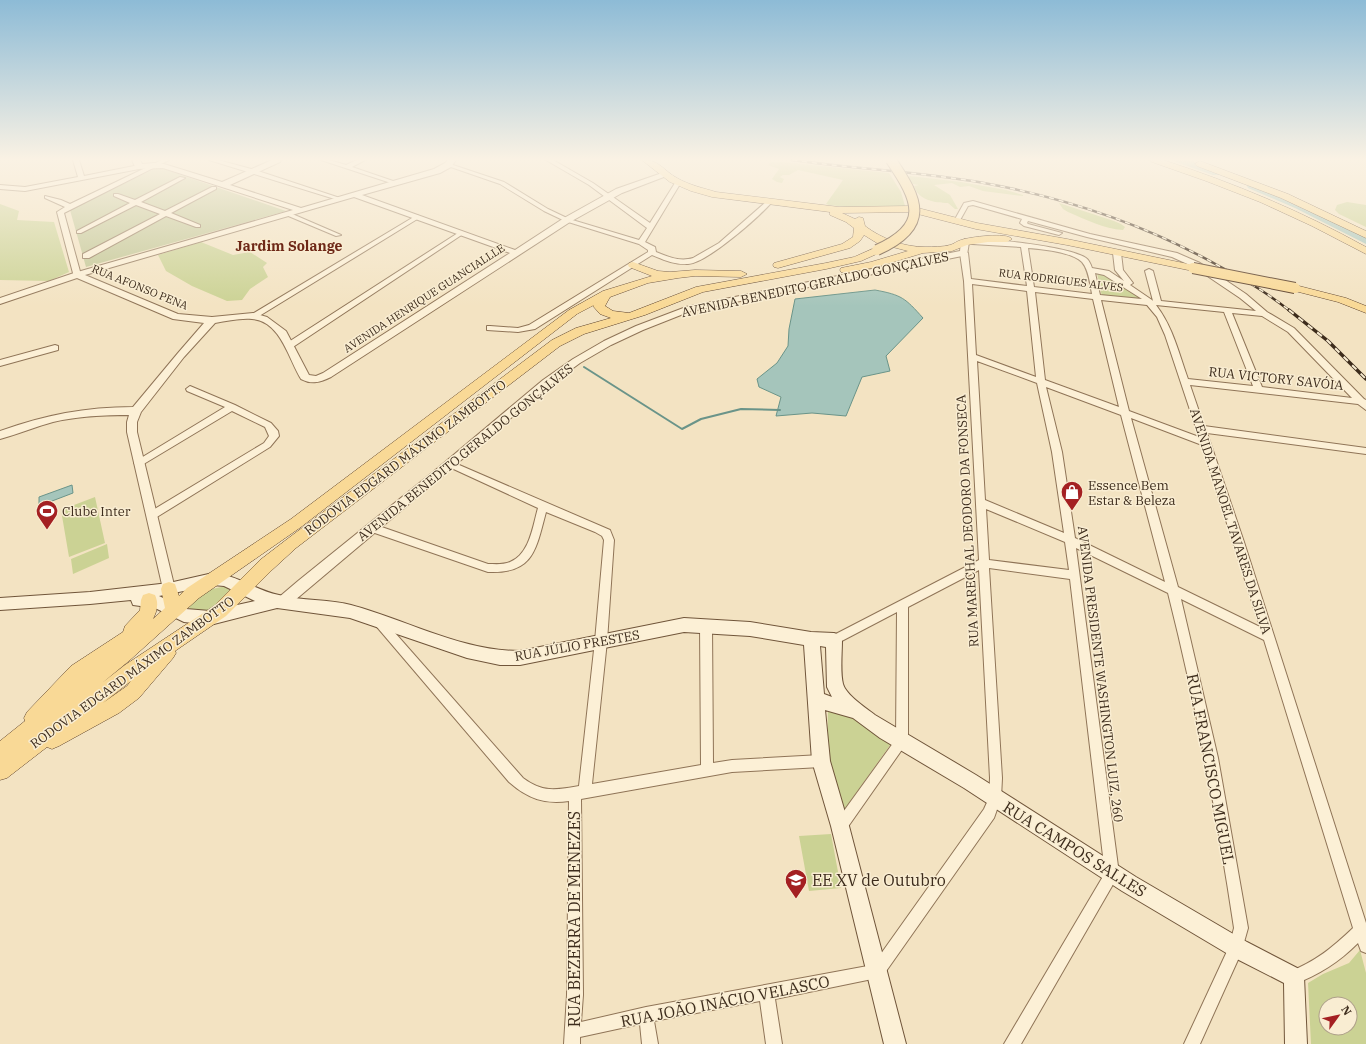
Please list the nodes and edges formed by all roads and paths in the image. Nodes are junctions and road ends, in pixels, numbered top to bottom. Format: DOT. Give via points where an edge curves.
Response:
graph roads {
  1 [pos="67,209"];
  2 [pos="125,209"];
  3 [pos="151,209"];
  4 [pos="175,209"];
  5 [pos="296,209"];
  6 [pos="305,209"];
  7 [pos="394,209"];
  8 [pos="544,209"];
  9 [pos="587,209"];
  10 [pos="626,209"];
  11 [pos="661,209"];
  12 [pos="761,209"];
  13 [pos="812,209"];
  14 [pos="824,209"];
  15 [pos="915,209"];
  16 [pos="963,209"];
  17 [pos="994,209"];
  18 [pos="1284,209"];
  19 [pos="1315,209"];
  20 [pos="300,210"];
  21 [pos="872,210"];
  22 [pos="165,214"];
  23 [pos="288,214"];
  24 [pos="417,217"];
  25 [pos="1027,218"];
  26 [pos="567,220"];
  27 [pos="955,221"];
  28 [pos="198,226"];
  29 [pos="650,227"];
  30 [pos="860,228"];
  31 [pos="1072,231"];
  32 [pos="79,232"];
  33 [pos="461,233"];
  34 [pos="338,235"];
  35 [pos="1366,235"];
  36 [pos="641,243"];
  37 [pos="967,246"];
  38 [pos="1024,246"];
  39 [pos="1087,247"];
  40 [pos="924,250"];
  41 [pos="1366,251"];
  42 [pos="517,253"];
  43 [pos="652,253"];
  44 [pos="866,254"];
  45 [pos="1117,254"];
  46 [pos="86,256"];
  47 [pos="633,265"];
  48 [pos="1090,270"];
  49 [pos="1149,272"];
  50 [pos="707,273"];
  51 [pos="77,275"];
  52 [pos="675,275"];
  53 [pos="751,280"];
  54 [pos="968,281"];
  55 [pos="1031,290"];
  56 [pos="1138,292"];
  57 [pos="607,293"];
  58 [pos="1096,297"];
  59 [pos="0,301"];
  60 [pos="1154,303"];
  61 [pos="575,306"];
  62 [pos="1227,310"];
  63 [pos="1366,310"];
  64 [pos="1264,314"];
  65 [pos="635,315"];
  66 [pos="253,316"];
  67 [pos="240,317"];
  68 [pos="212,320"];
  69 [pos="490,328"];
  70 [pos="201,332"];
  71 [pos="290,345"];
  72 [pos="55,348"];
  73 [pos="972,356"];
  74 [pos="0,362"];
  75 [pos="326,375"];
  76 [pos="1186,382"];
  77 [pos="1041,383"];
  78 [pos="190,389"];
  79 [pos="1259,389"];
  80 [pos="1364,404"];
  81 [pos="232,407"];
  82 [pos="136,411"];
  83 [pos="1124,413"];
  84 [pos="1202,429"];
  85 [pos="0,435"];
  86 [pos="1206,443"];
  87 [pos="1366,451"];
  88 [pos="139,463"];
  89 [pos="450,464"];
  90 [pos="980,502"];
  91 [pos="543,506"];
  92 [pos="152,516"];
  93 [pos="373,528"];
  94 [pos="1070,540"];
  95 [pos="983,563"];
  96 [pos="1075,575"];
  97 [pos="213,580"];
  98 [pos="169,589"];
  99 [pos="243,589"];
  100 [pos="1173,590"];
  101 [pos="90,598"];
  102 [pos="149,600"];
  103 [pos="281,602"];
  104 [pos="0,604"];
  105 [pos="902,604"];
  106 [pos="170,613"];
  107 [pos="210,618"];
  108 [pos="376,619"];
  109 [pos="706,625"];
  110 [pos="1269,637"];
  111 [pos="812,639"];
  112 [pos="834,640"];
  113 [pos="601,641"];
  114 [pos="118,643"];
  115 [pos="816,699"];
  116 [pos="862,715"];
  117 [pos="902,741"];
  118 [pos="0,744"];
  119 [pos="0,752"];
  120 [pos="821,761"];
  121 [pos="707,770"];
  122 [pos="0,772"];
  123 [pos="580,792"];
  124 [pos="995,798"];
  125 [pos="840,826"];
  126 [pos="1112,874"];
  127 [pos="1362,930"];
  128 [pos="1366,946"];
  129 [pos="1236,948"];
  130 [pos="876,972"];
  131 [pos="1294,977"];
  132 [pos="766,992"];
  133 [pos="646,1015"];
  134 [pos="573,1038"];
  135 [pos="650,1044"];
  136 [pos="774,1044"];
  137 [pos="896,1044"];
  138 [pos="1012,1044"];
  139 [pos="1192,1044"];
  140 [pos="1296,1044"];
  1 -- 51 [label="street" via="60,212"];
  2 -- 32 [label="street"];
  3 -- 22 [label="street"];
  4 -- 22 [label="street"];
  5 -- 20 [label="street"];
  6 -- 20 [label="street"];
  7 -- 24 [label="street"];
  8 -- 26 [label="street"];
  9 -- 26 [label="street, AVENIDA HENRIQUE GUANCIALLLE"];
  10 -- 29 [label="street"];
  11 -- 29 [label="street"];
  12 -- 43 [label="street" via="721,244 696,260 674,261"];
  13 -- 30 [label="main road" via="838,214"];
  14 -- 21 [label="main road"];
  15 -- 44 [label="main road, RODOVIA EDGARD MÁXIMO ZAMBOTTO, bridge" via="915,214 904,234 888,246"];
  16 -- 27 [label="street"];
  17 -- 25 [label="street"];
  18 -- 41 [label="main road"];
  19 -- 35 [label="main road"];
  20 -- 23 [label="street"];
  21 -- 27 [label="main road" via="910,209"];
  21 -- 30 [label="main road" via="859,218"];
  22 -- 28 [label="street"];
  22 -- 46 [label="street"];
  23 -- 34 [label="street"];
  23 -- 51 [label="street"];
  24 -- 33 [label="street"];
  24 -- 66 [label="street"];
  25 -- 31 [label="street"];
  25 -- 31 [label="street" via="1023,223 1029,226 1062,234"];
  26 -- 36 [label="street"];
  26 -- 42 [label="street, AVENIDA HENRIQUE GUANCIALLLE"];
  27 -- 37 [label="main road" via="968,231"];
  27 -- 39 [label="main road"];
  29 -- 36 [label="street"];
  30 -- 40 [label="main road" via="881,241"];
  30 -- 50 [label="main road" via="856,241 824,254 777,266"];
  31 -- 64 [label="street" via="1186,260 1244,296"];
  33 -- 42 [label="street"];
  33 -- 71 [label="street"];
  36 -- 43 [label="street" via="650,247"];
  37 -- 38 [label="street"];
  37 -- 39 [label="main road" via="988,239 1005,238"];
  37 -- 40 [label="main road"];
  37 -- 54 [label="street, RUA MARECHAL DEODORO DA FONSECA"];
  37 -- 89 [label="street, AVENIDA BENEDITO GERALDO GONÇALVES" via="689,309 626,333 563,370"];
  38 -- 48 [label="street" via="1079,257 1087,262"];
  38 -- 55 [label="street, AVENIDA PRESIDENTE WASHINGTON LUIZ, 260"];
  39 -- 45 [label="main road"];
  40 -- 53 [label="main road" via="847,270"];
  42 -- 75 [label="street, AVENIDA HENRIQUE GUANCIALLLE"];
  43 -- 47 [label="street"];
  44 -- 50 [label="main road, RODOVIA EDGARD MÁXIMO ZAMBOTTO" via="751,273"];
  44 -- 53 [label="main road, RODOVIA EDGARD MÁXIMO ZAMBOTTO" via="857,259"];
  45 -- 56 [label="street" via="1119,270"];
  45 -- 63 [label="main road, bridge" via="1295,288 1342,300"];
  47 -- 52 [label="main road" via="657,274"];
  47 -- 61 [label="street"];
  48 -- 56 [label="street, AVENIDA MANOEL TAVARES DA SILVA" via="1106,273"];
  48 -- 58 [label="street"];
  49 -- 60 [label="street"];
  50 -- 52 [label="main road, RODOVIA EDGARD MÁXIMO ZAMBOTTO"];
  51 -- 59 [label="street"];
  51 -- 68 [label="street, RUA AFONSO PENA" via="176,317"];
  52 -- 57 [label="main road, RODOVIA EDGARD MÁXIMO ZAMBOTTO" via="632,284"];
  53 -- 65 [label="main road, RODOVIA EDGARD MÁXIMO ZAMBOTTO" via="700,289"];
  54 -- 55 [label="street, RUA RODRIGUES ALVES"];
  54 -- 73 [label="street, RUA MARECHAL DEODORO DA FONSECA"];
  55 -- 58 [label="street, RUA RODRIGUES ALVES"];
  55 -- 77 [label="street, AVENIDA PRESIDENTE WASHINGTON LUIZ, 260"];
  56 -- 60 [label="street, AVENIDA MANOEL TAVARES DA SILVA"];
  57 -- 61 [label="main road, RODOVIA EDGARD MÁXIMO ZAMBOTTO"];
  57 -- 65 [label="main road" via="601,301 602,311 618,316"];
  58 -- 60 [label="street, RUA RODRIGUES ALVES"];
  58 -- 83 [label="street"];
  60 -- 62 [label="street, RUA RODRIGUES ALVES"];
  60 -- 76 [label="street, AVENIDA MANOEL TAVARES DA SILVA"];
  61 -- 69 [label="street" via="526,330"];
  61 -- 97 [label="main road, RODOVIA EDGARD MÁXIMO ZAMBOTTO" via="296,523"];
  62 -- 64 [label="street, RUA RODRIGUES ALVES"];
  62 -- 79 [label="street"];
  64 -- 80 [label="street" via="1291,330"];
  65 -- 99 [label="main road, RODOVIA EDGARD MÁXIMO ZAMBOTTO" via="580,331 543,351 291,544"];
  66 -- 67 [label="street, RUA AFONSO PENA"];
  66 -- 71 [label="street, RUA AFONSO PENA" via="275,326"];
  67 -- 68 [label="street, RUA AFONSO PENA"];
  67 -- 70 [label="street" via="218,323"];
  68 -- 70 [label="street"];
  70 -- 82 [label="street"];
  71 -- 75 [label="street, RUA AFONSO PENA" via="305,377 315,380"];
  72 -- 74 [label="street"];
  73 -- 77 [label="street"];
  73 -- 90 [label="street, RUA MARECHAL DEODORO DA FONSECA"];
  76 -- 79 [label="street, RUA VICTORY SAVÓIA"];
  76 -- 84 [label="street, AVENIDA MANOEL TAVARES DA SILVA"];
  77 -- 83 [label="street"];
  77 -- 94 [label="street, AVENIDA PRESIDENTE WASHINGTON LUIZ, 260" via="1057,452"];
  78 -- 81 [label="street"];
  79 -- 80 [label="street, RUA VICTORY SAVÓIA"];
  81 -- 88 [label="street"];
  81 -- 92 [label="street" via="268,425 274,436 267,445"];
  82 -- 85 [label="street" via="70,415"];
  82 -- 88 [label="street" via="132,432"];
  83 -- 86 [label="street"];
  83 -- 100 [label="street"];
  84 -- 86 [label="street, AVENIDA MANOEL TAVARES DA SILVA"];
  84 -- 87 [label="street"];
  86 -- 110 [label="street, AVENIDA MANOEL TAVARES DA SILVA"];
  88 -- 92 [label="street"];
  89 -- 91 [label="street"];
  89 -- 93 [label="street, AVENIDA BENEDITO GERALDO GONÇALVES"];
  90 -- 94 [label="street"];
  90 -- 95 [label="street, RUA MARECHAL DEODORO DA FONSECA"];
  91 -- 93 [label="street" via="531,547 524,560 500,570"];
  91 -- 113 [label="street, RUA BEZERRA DE MENEZES" via="599,529 606,533 610,540"];
  92 -- 98 [label="street"];
  93 -- 103 [label="street, AVENIDA BENEDITO GERALDO GONÇALVES"];
  94 -- 96 [label="street, AVENIDA PRESIDENTE WASHINGTON LUIZ, 260"];
  94 -- 100 [label="street"];
  95 -- 96 [label="street"];
  95 -- 105 [label="street"];
  95 -- 124 [label="street, RUA MARECHAL DEODORO DA FONSECA" via="996,778"];
  96 -- 126 [label="street, AVENIDA PRESIDENTE WASHINGTON LUIZ, 260"];
  97 -- 98 [label="main road"];
  97 -- 99 [label="main road" via="230,582"];
  97 -- 106 [label="main road, RODOVIA EDGARD MÁXIMO ZAMBOTTO"];
  98 -- 101 [label="main road"];
  98 -- 106 [label="main road"];
  99 -- 103 [label="main road"];
  99 -- 107 [label="main road, RODOVIA EDGARD MÁXIMO ZAMBOTTO"];
  100 -- 110 [label="street"];
  100 -- 129 [label="street, RUA FRANCISCO MIGUEL" via="1209,745 1239,913 1241,928"];
  101 -- 102 [label="main road"];
  101 -- 104 [label="main road"];
  102 -- 106 [label="main road" via="157,602"];
  102 -- 114 [label="main road" via="148,613"];
  103 -- 107 [label="main road"];
  103 -- 108 [label="main road, RUA JÚLIO PRESTES" via="350,611"];
  105 -- 112 [label="street"];
  105 -- 117 [label="street"];
  106 -- 107 [label="main road"];
  106 -- 114 [label="main road"];
  106 -- 119 [label="main road, RODOVIA EDGARD MÁXIMO ZAMBOTTO" via="100,674"];
  107 -- 122 [label="main road, RODOVIA EDGARD MÁXIMO ZAMBOTTO" via="180,637 133,692 113,707"];
  108 -- 113 [label="main road, RUA JÚLIO PRESTES" via="467,651 500,658 520,658"];
  108 -- 123 [label="street" via="513,778 538,794 555,797"];
  109 -- 111 [label="main road, RUA JÚLIO PRESTES"];
  109 -- 113 [label="main road, RUA JÚLIO PRESTES" via="684,625"];
  109 -- 121 [label="street"];
  110 -- 127 [label="street, AVENIDA MANOEL TAVARES DA SILVA"];
  111 -- 112 [label="main road, RUA JÚLIO PRESTES"];
  111 -- 115 [label="main road"];
  112 -- 116 [label="main road, RUA CAMPOS SALLES" via="835,687 844,700"];
  113 -- 123 [label="street, RUA BEZERRA DE MENEZES"];
  114 -- 118 [label="main road" via="77,672 31,720"];
  115 -- 116 [label="main road"];
  115 -- 120 [label="main road"];
  116 -- 117 [label="main road, RUA CAMPOS SALLES"];
  117 -- 124 [label="main road, RUA CAMPOS SALLES"];
  117 -- 125 [label="street"];
  120 -- 121 [label="street" via="732,766"];
  120 -- 125 [label="main road"];
  121 -- 123 [label="street"];
  123 -- 134 [label="street, RUA BEZERRA DE MENEZES"];
  124 -- 126 [label="main road, RUA CAMPOS SALLES"];
  124 -- 130 [label="street, RUA MARECHAL DEODORO DA FONSECA" via="990,814"];
  125 -- 130 [label="main road"];
  126 -- 129 [label="main road, RUA CAMPOS SALLES"];
  126 -- 138 [label="street"];
  127 -- 128 [label="street"];
  127 -- 131 [label="street" via="1327,962"];
  129 -- 131 [label="main road, RUA CAMPOS SALLES" via="1265,965"];
  129 -- 139 [label="street, RUA FRANCISCO MIGUEL"];
  130 -- 132 [label="street, RUA JOÃO INÁCIO VELASCO"];
  130 -- 137 [label="main road"];
  131 -- 140 [label="main road"];
  132 -- 133 [label="street, RUA JOÃO INÁCIO VELASCO"];
  132 -- 136 [label="street"];
  133 -- 134 [label="street, RUA JOÃO INÁCIO VELASCO"];
  133 -- 135 [label="street"];
}
